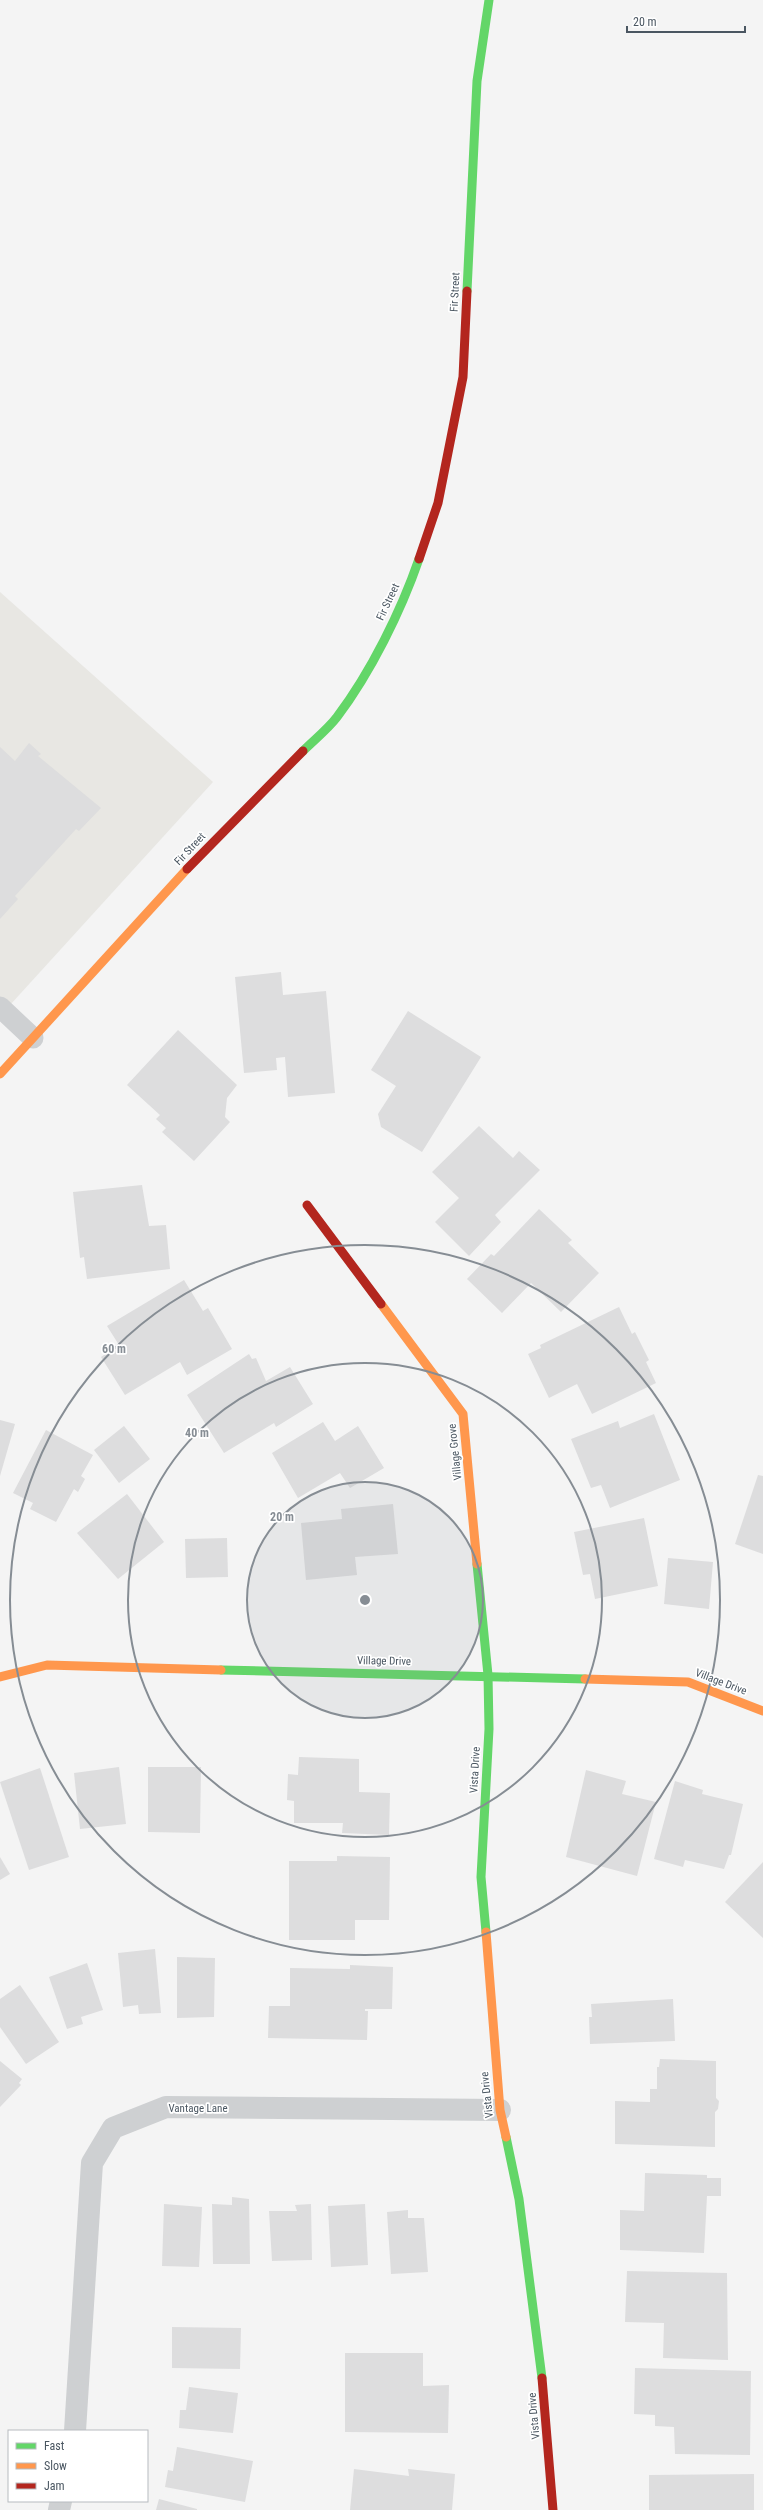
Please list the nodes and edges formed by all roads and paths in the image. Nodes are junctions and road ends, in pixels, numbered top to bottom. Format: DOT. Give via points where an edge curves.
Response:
graph roads {
  1 [pos="489,0"];
  2 [pos="0,1007"];
  3 [pos="33,1038"];
  4 [pos="0,1074"];
  5 [pos="307,1205"];
  6 [pos="488,1675"];
  7 [pos="0,1677"];
  8 [pos="763,1711"];
  9 [pos="500,2110"];
  10 [pos="75,2430"];
  11 [pos="553,2510"];
  1 -- 3 [label="street, Fir Street" via="477,81 463,377 438,503 409,587 378,651 337,717 200,855"];
  2 -- 3 [label="lane"];
  3 -- 4 [label="street, Fir Street"];
  5 -- 6 [label="street, Village Grove" via="463,1414"];
  6 -- 7 [label="street, Village Drive" via="47,1665"];
  6 -- 8 [label="street, Village Drive" via="688,1682"];
  6 -- 9 [label="street, Vista Drive" via="489,1729 482,1877"];
  9 -- 10 [label="street, Vantage Lane" via="166,2107 113,2128 92,2163"];
  9 -- 11 [label="street, Vista Drive" via="519,2200 546,2411"];
}
